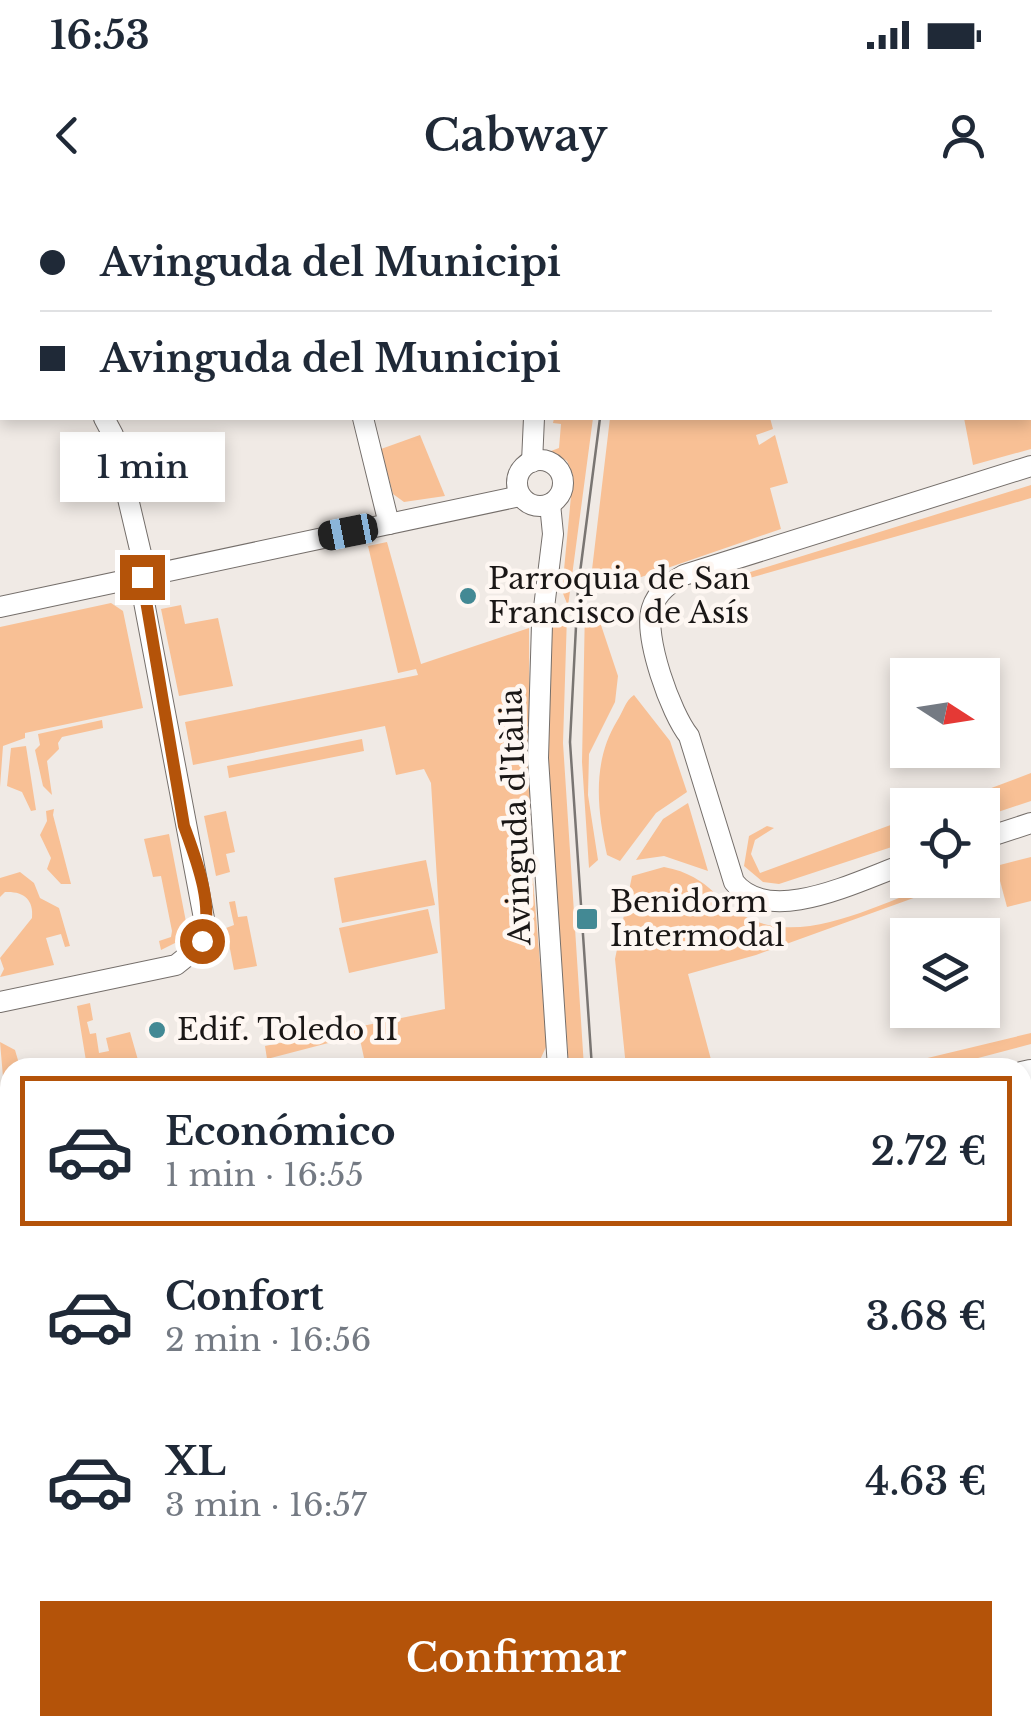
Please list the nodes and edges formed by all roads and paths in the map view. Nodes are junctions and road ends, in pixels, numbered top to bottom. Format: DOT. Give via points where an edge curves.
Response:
graph roads {
  1 [pos="105,420"];
  2 [pos="363,420"];
  3 [pos="534,420"];
  4 [pos="532,462"];
  5 [pos="1031,466"];
  6 [pos="520,496"];
  7 [pos="550,504"];
  8 [pos="389,524"];
  9 [pos="142,577"];
  10 [pos="0,607"];
  11 [pos="1031,823"];
  12 [pos="1000,833"];
  13 [pos="890,869"];
  14 [pos="0,1002"];
  15 [pos="557,1058"];
  1 -- 9 [label="street"];
  2 -- 8 [label="street"];
  3 -- 4 [label="street"];
  4 -- 6 [label="street" via="518,474"];
  4 -- 7 [label="street" via="550,463 561,474 562,489"];
  5 -- 13 [label="street" via="684,575 666,585 651,610 678,723 695,754 734,882 744,894 787,903"];
  6 -- 7 [label="street" via="532,505"];
  6 -- 8 [label="street"];
  7 -- 15 [label="street, Avinguda d'Itàlia" via="538,758"];
  8 -- 9 [label="street"];
  9 -- 10 [label="street"];
  9 -- 14 [label="street" via="206,929 196,949 176,965"];
  11 -- 12 [label="street"];
}
